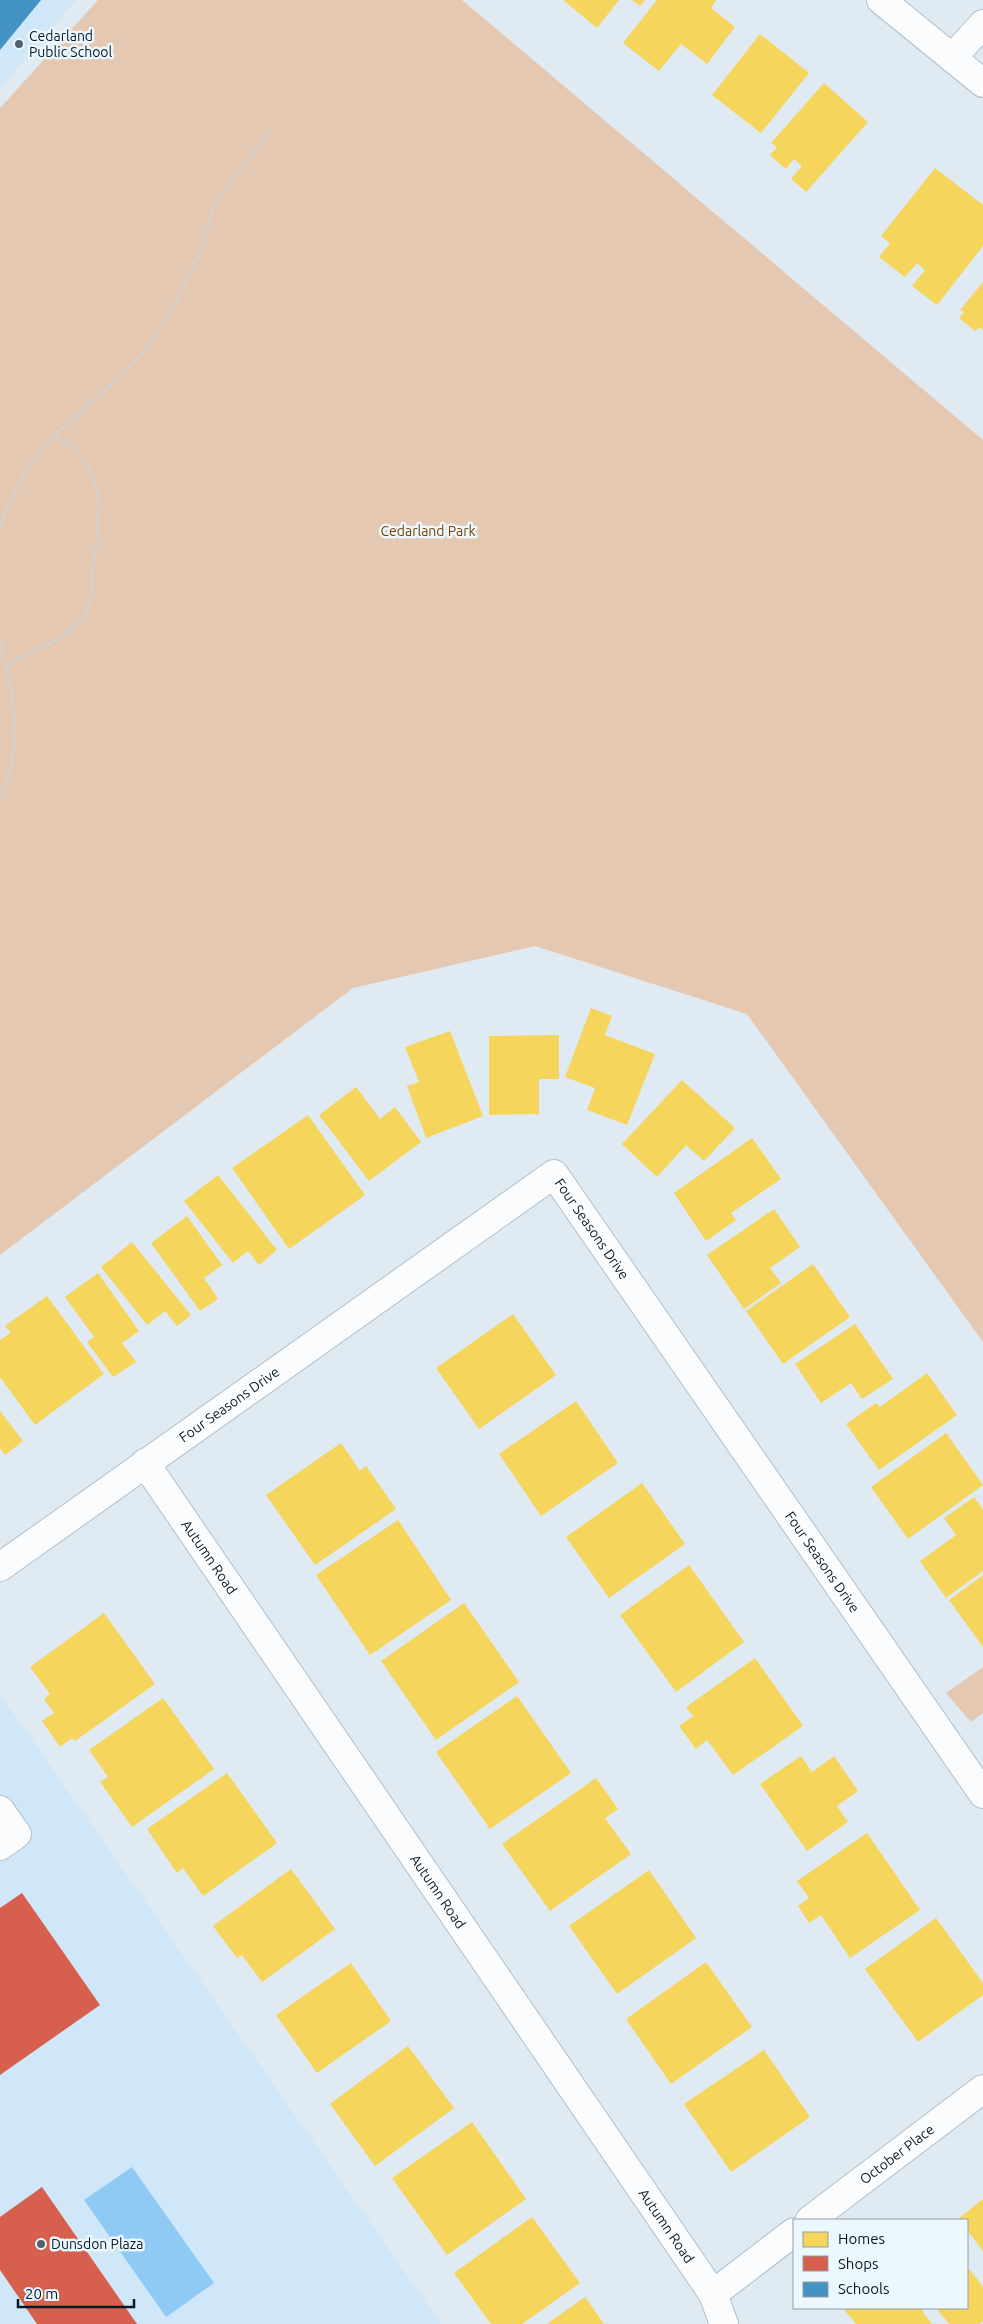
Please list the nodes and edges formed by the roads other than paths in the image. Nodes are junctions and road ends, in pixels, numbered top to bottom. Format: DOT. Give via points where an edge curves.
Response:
graph roads {
  1 [pos="881,0"];
  2 [pos="983,24"];
  3 [pos="952,58"];
  4 [pos="983,83"];
  5 [pos="145,1463"];
  6 [pos="0,1567"];
  7 [pos="983,1794"];
  8 [pos="0,1810"];
  9 [pos="0,1846"];
  10 [pos="983,2089"];
  11 [pos="811,2219"];
  12 [pos="793,2233"];
  13 [pos="712,2294"];
  14 [pos="724,2324"];
  1 -- 3 [label="street"];
  2 -- 3 [label="street"];
  3 -- 4 [label="street"];
  5 -- 6 [label="street, Four Seasons Drive"];
  5 -- 7 [label="street, Four Seasons Drive" via="554,1174"];
  5 -- 13 [label="street, Autumn Road"];
  8 -- 9 [label="street" via="17,1834"];
  10 -- 11 [label="street, October Place"];
  12 -- 13 [label="street"];
  13 -- 14 [label="street, Autumn Road"];
}
